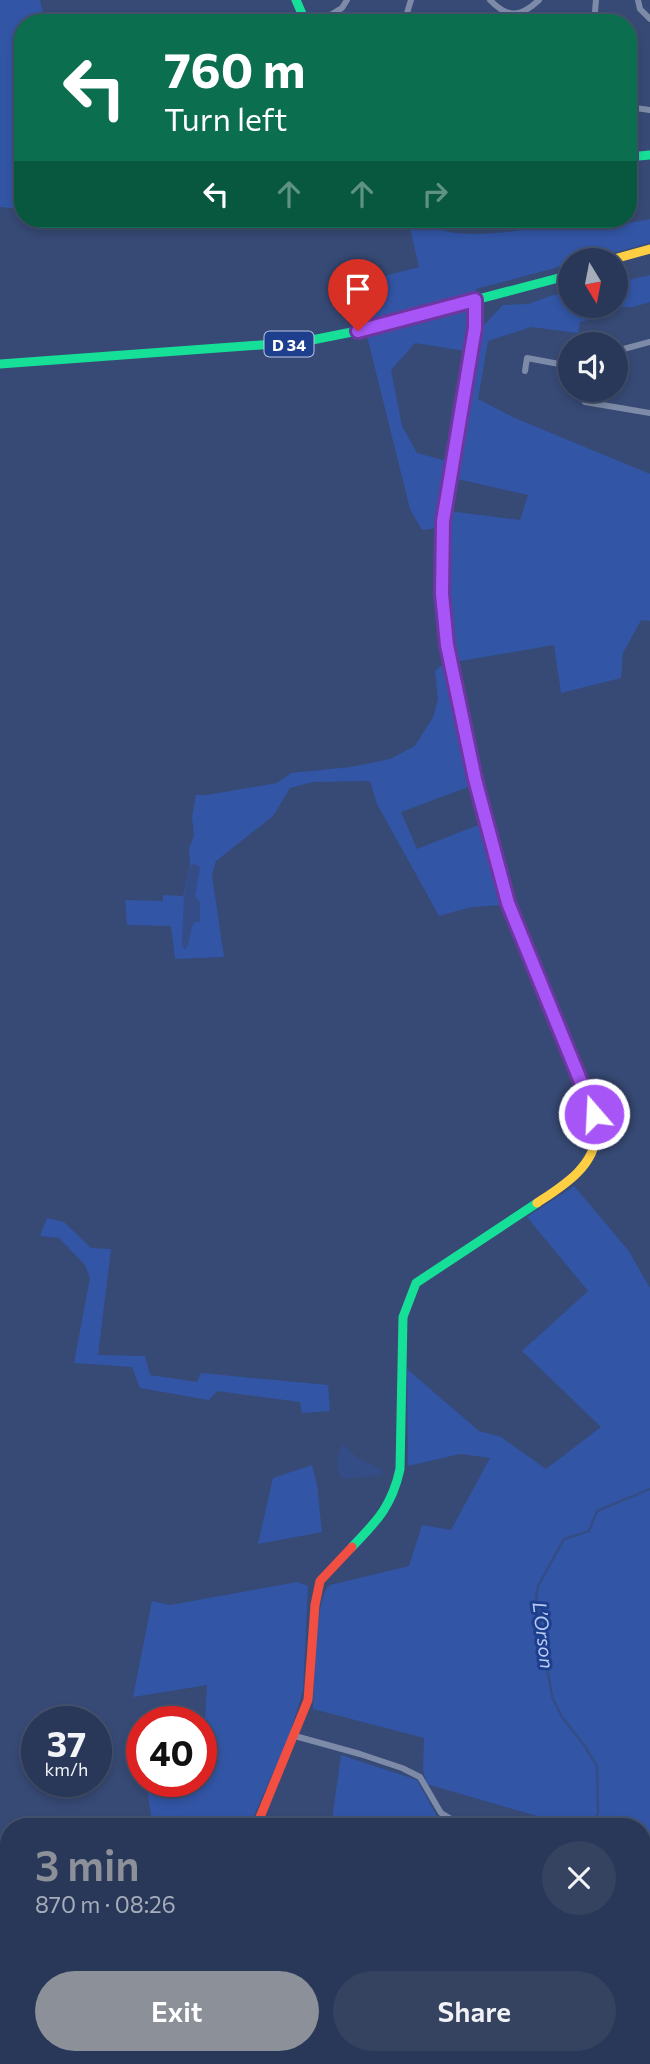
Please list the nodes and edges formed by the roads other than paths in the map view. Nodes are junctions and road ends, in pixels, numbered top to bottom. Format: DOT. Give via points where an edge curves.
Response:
graph roads {
  1 [pos="347,0"];
  2 [pos="490,0"];
  3 [pos="539,0"];
  4 [pos="638,0"];
  5 [pos="332,14"];
  6 [pos="512,14"];
  7 [pos="650,19"];
  8 [pos="650,249"];
  9 [pos="628,255"];
  10 [pos="650,256"];
  11 [pos="628,261"];
  12 [pos="558,278"];
  13 [pos="475,300"];
  14 [pos="650,342"];
  15 [pos="628,348"];
  16 [pos="0,364"];
  17 [pos="558,364"];
  18 [pos="525,371"];
  19 [pos="585,402"];
  20 [pos="650,413"];
  21 [pos="295,1736"];
  22 [pos="260,1818"];
  23 [pos="450,1818"];
  1 -- 5 [label="street"];
  2 -- 6 [label="street"];
  3 -- 6 [label="street" via="522,13"];
  4 -- 7 [label="street"];
  8 -- 9 [label="street"];
  10 -- 11 [label="street"];
  12 -- 13 [label="street, D 34"];
  13 -- 16 [label="street, D 34" via="291,344"];
  13 -- 21 [label="street" via="475,328 443,521 447,645 475,779 508,903 590,1101 596,1133 585,1164 565,1184 430,1272 416,1283 407,1301 402,1317 396,1486 381,1517 320,1581 308,1700"];
  14 -- 15 [label="street"];
  17 -- 18 [label="street" via="527,358"];
  19 -- 20 [label="street"];
  21 -- 22 [label="street"];
  21 -- 23 [label="street" via="420,1777 441,1813"];
}
